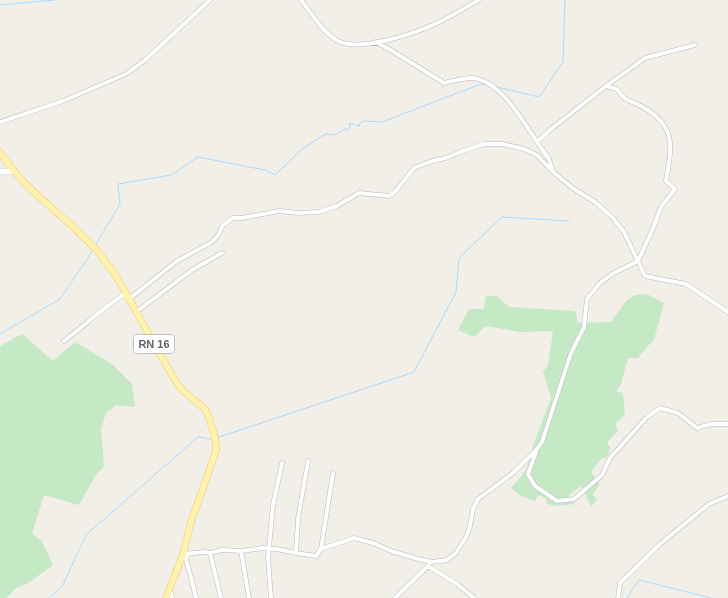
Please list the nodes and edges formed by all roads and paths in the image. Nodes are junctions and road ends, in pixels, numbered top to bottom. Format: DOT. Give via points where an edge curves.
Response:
graph roads {
  1 [pos="210,0"];
  2 [pos="301,0"];
  3 [pos="479,0"];
  4 [pos="376,42"];
  5 [pos="695,45"];
  6 [pos="606,86"];
  7 [pos="0,122"];
  8 [pos="537,142"];
  9 [pos="0,152"];
  10 [pos="13,171"];
  11 [pos="0,172"];
  12 [pos="553,172"];
  13 [pos="222,252"];
  14 [pos="638,261"];
  15 [pos="128,296"];
  16 [pos="136,312"];
  17 [pos="728,312"];
  18 [pos="64,341"];
  19 [pos="728,424"];
  20 [pos="536,450"];
  21 [pos="308,461"];
  22 [pos="282,462"];
  23 [pos="333,473"];
  24 [pos="728,496"];
  25 [pos="270,548"];
  26 [pos="322,549"];
  27 [pos="241,551"];
  28 [pos="210,553"];
  29 [pos="185,554"];
  30 [pos="296,554"];
  31 [pos="432,562"];
  32 [pos="428,566"];
  33 [pos="169,588"];
  34 [pos="166,598"];
  35 [pos="172,598"];
  36 [pos="196,598"];
  37 [pos="221,598"];
  38 [pos="249,598"];
  39 [pos="271,598"];
  40 [pos="394,598"];
  41 [pos="474,598"];
  42 [pos="618,598"];
  1 -- 7 [label="street" via="145,60 126,74 63,101"];
  2 -- 4 [label="street" via="328,33 339,41 352,44"];
  3 -- 4 [label="street" via="434,24"];
  4 -- 8 [label="street" via="444,83 472,78 484,82 508,98"];
  5 -- 6 [label="street" via="645,58"];
  6 -- 8 [label="street"];
  6 -- 14 [label="street" via="617,89 623,98 654,114 664,123 671,140 666,181 675,189 661,207"];
  8 -- 12 [label="street"];
  9 -- 10 [label="main road, RN 16"];
  10 -- 11 [label="main road"];
  10 -- 15 [label="main road, RN 16" via="95,249"];
  12 -- 14 [label="street" via="613,218 624,232"];
  12 -- 15 [label="street" via="537,156 524,149 503,144 484,144 414,168 389,196 359,193 337,206 319,212 280,211 233,218 223,225 212,242 177,260"];
  13 -- 16 [label="street" via="192,270"];
  14 -- 17 [label="street" via="646,276 686,284"];
  14 -- 20 [label="street" via="612,274 599,284 587,299 584,327 571,353 542,442"];
  15 -- 16 [label="main road, RN 16"];
  15 -- 18 [label="street" via="109,304"];
  16 -- 29 [label="main road, RN 16" via="182,390 205,409 214,434 216,451 192,522"];
  19 -- 20 [label="street" via="711,424 697,428 678,413 660,408 648,417 610,458 602,475 574,499 556,501 535,486 528,474"];
  20 -- 31 [label="street" via="513,473 478,499 472,509 466,537 456,553 447,560"];
  21 -- 30 [label="street" via="298,518"];
  22 -- 25 [label="street" via="273,505"];
  23 -- 26 [label="street"];
  24 -- 42 [label="street" via="709,504 660,544 620,583"];
  25 -- 27 [label="street"];
  25 -- 30 [label="street"];
  25 -- 39 [label="street" via="268,558"];
  26 -- 30 [label="street" via="316,556"];
  26 -- 31 [label="street" via="354,538"];
  27 -- 28 [label="street" via="222,550"];
  27 -- 38 [label="street"];
  28 -- 29 [label="street"];
  28 -- 37 [label="street"];
  29 -- 33 [label="main road, RN 16"];
  29 -- 36 [label="street"];
  31 -- 32 [label="street"];
  32 -- 40 [label="street"];
  32 -- 41 [label="street"];
  33 -- 34 [label="main road, RN 16"];
  33 -- 35 [label="street"];
}
